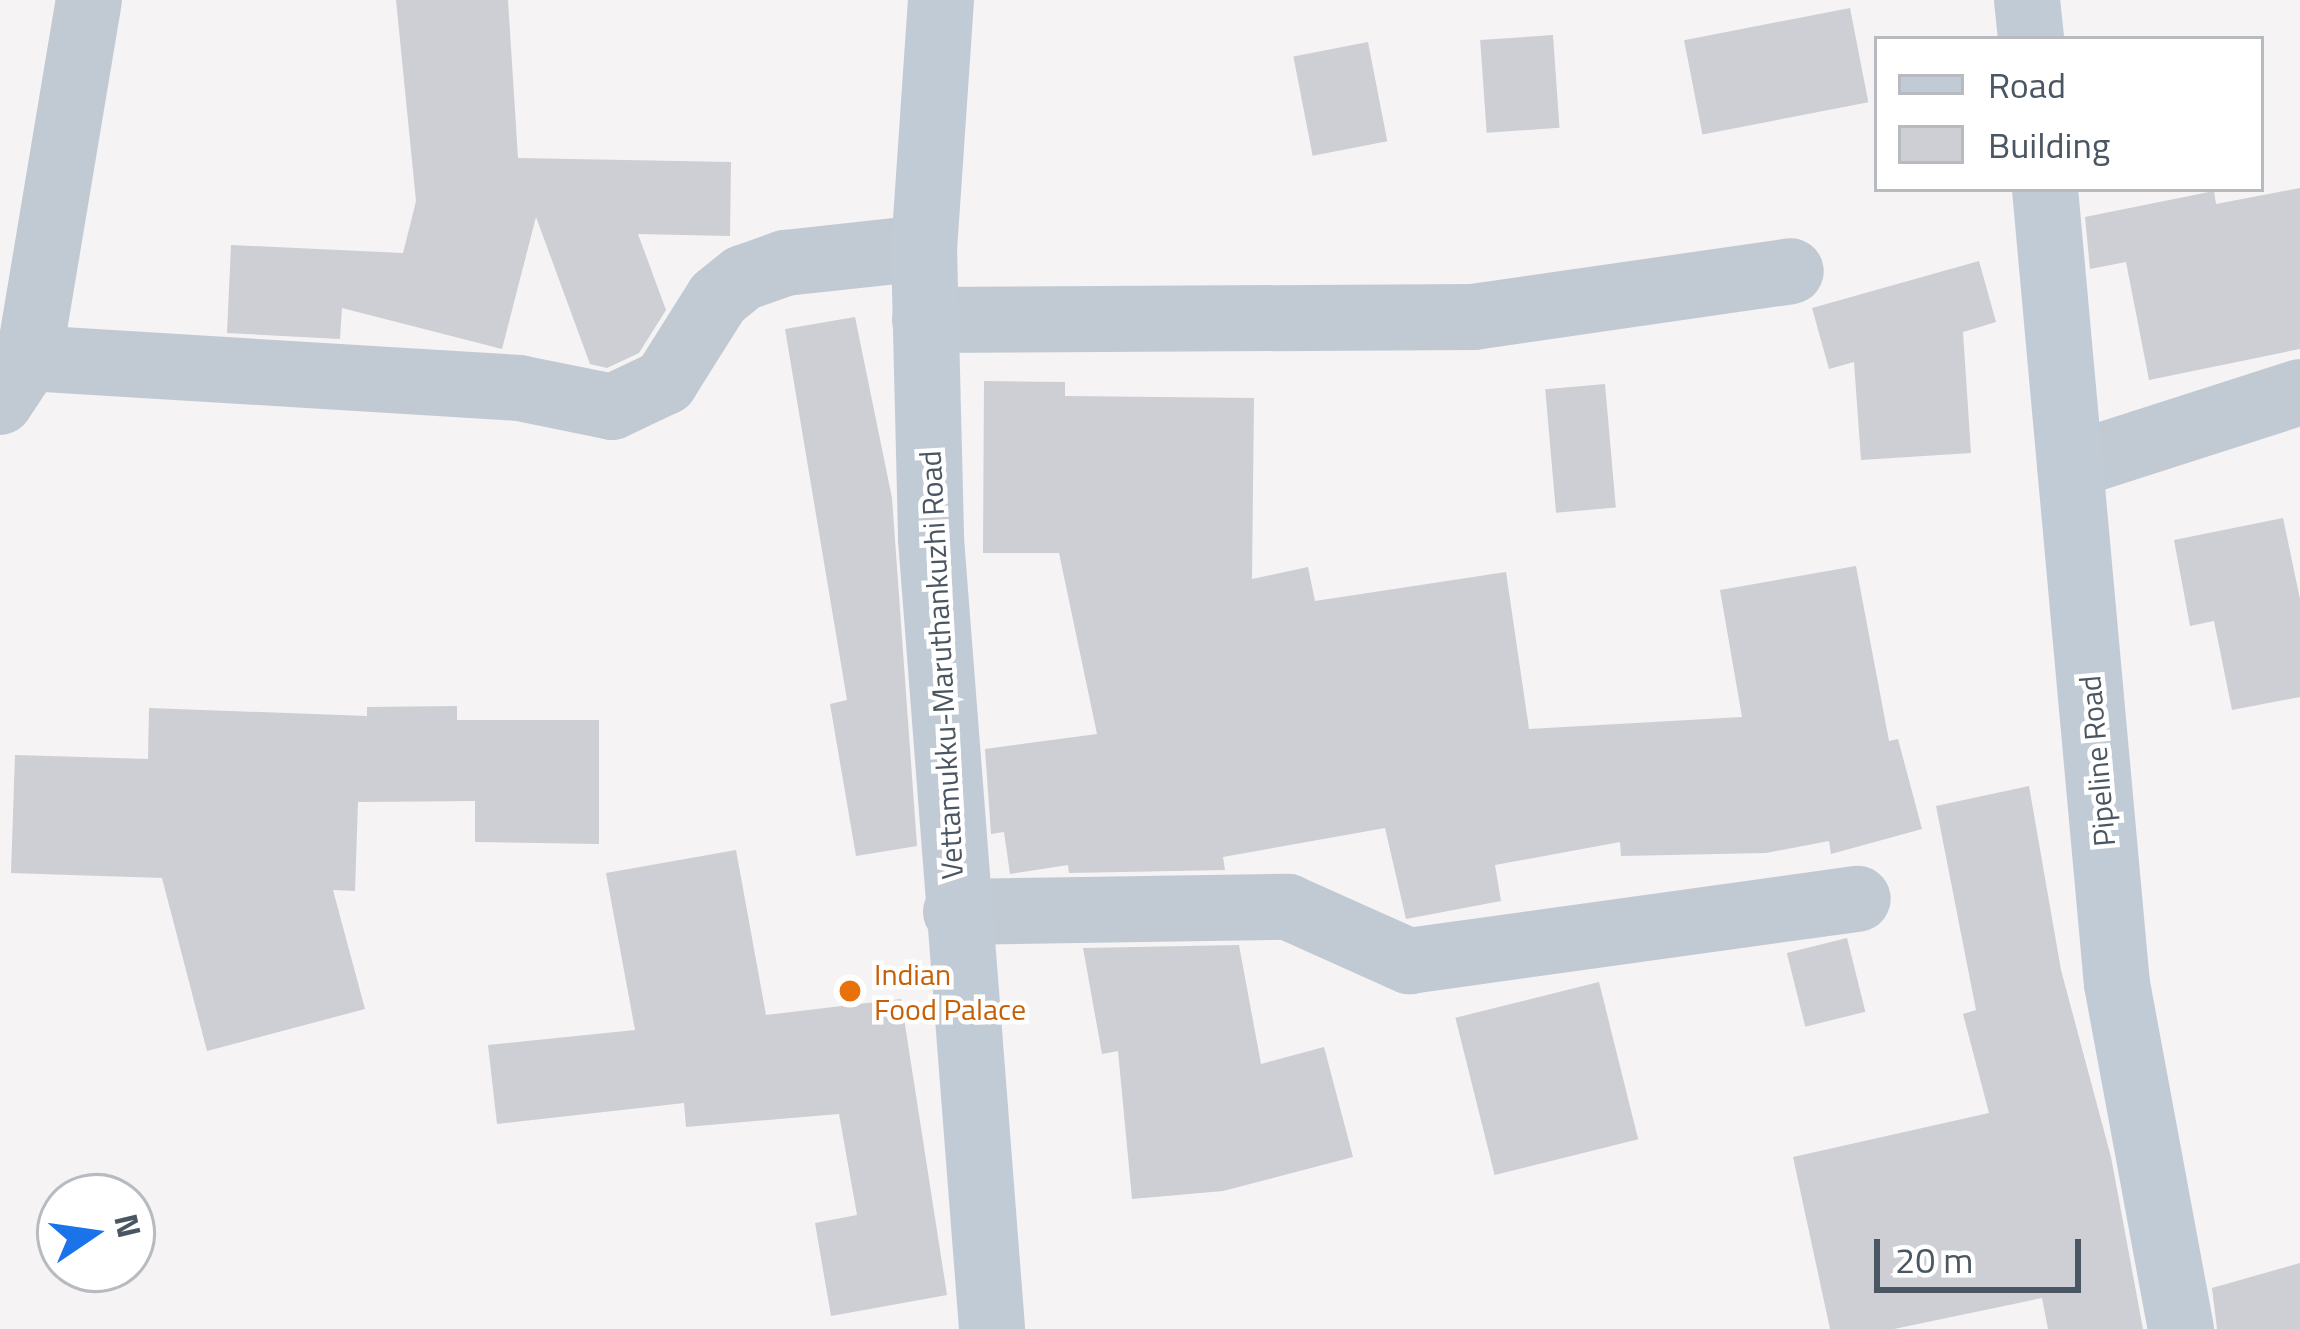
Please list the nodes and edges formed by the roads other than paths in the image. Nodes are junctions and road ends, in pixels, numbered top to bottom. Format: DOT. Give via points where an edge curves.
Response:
graph roads {
  1 [pos="89,0"];
  2 [pos="941,0"];
  3 [pos="2027,0"];
  4 [pos="2031,36"];
  5 [pos="2044,192"];
  6 [pos="924,248"];
  7 [pos="1791,271"];
  8 [pos="925,320"];
  9 [pos="14,380"];
  10 [pos="2300,392"];
  11 [pos="2070,466"];
  12 [pos="1858,899"];
  13 [pos="956,912"];
  14 [pos="992,1329"];
  15 [pos="2181,1329"];
  1 -- 9 [label="street"];
  2 -- 6 [label="main road, Vettamukku-Maruthankuzhi Road"];
  3 -- 4 [label="main road"];
  5 -- 11 [label="main road, Pipeline Road"];
  6 -- 8 [label="main road, Vettamukku-Maruthankuzhi Road"];
  6 -- 9 [label="street" via="785,263 743,278 718,298 665,382 612,407 519,388"];
  7 -- 8 [label="street" via="1473,317"];
  8 -- 13 [label="main road, Vettamukku-Maruthankuzhi Road"];
  10 -- 11 [label="street"];
  11 -- 15 [label="main road, Pipeline Road" via="2117,984"];
  12 -- 13 [label="street" via="1408,961 1288,907"];
  13 -- 14 [label="main road, Vettamukku-Maruthankuzhi Road"];
}
